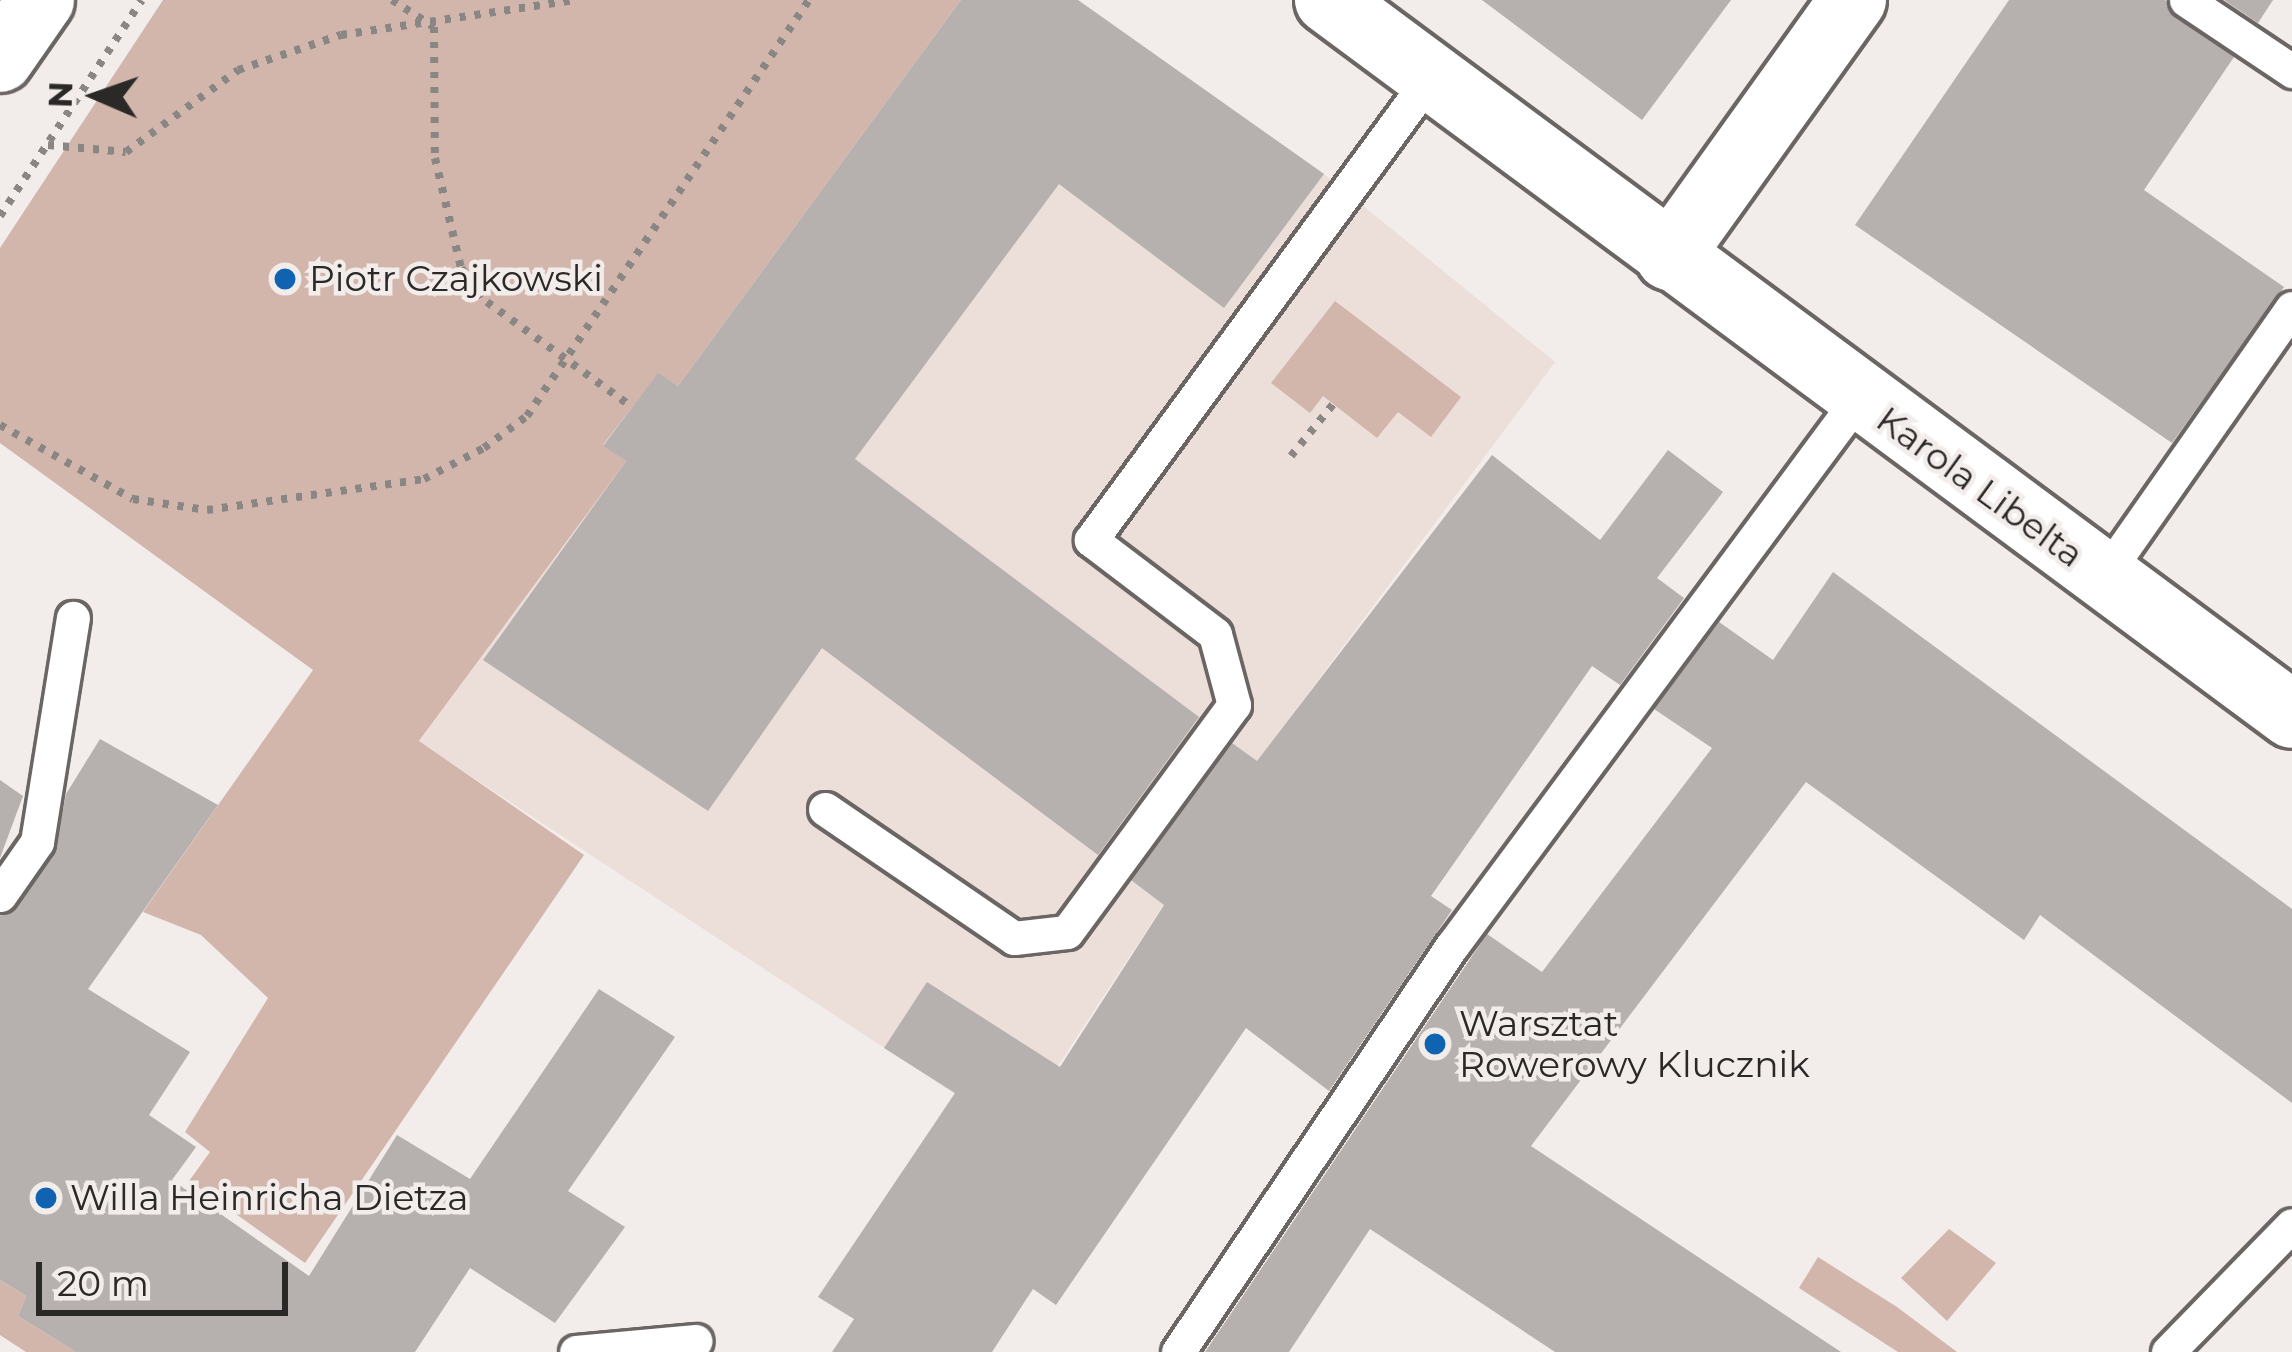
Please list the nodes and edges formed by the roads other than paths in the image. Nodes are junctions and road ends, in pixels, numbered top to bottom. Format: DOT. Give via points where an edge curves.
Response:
graph roads {
  1 [pos="41,0"];
  2 [pos="1328,0"];
  3 [pos="1853,0"];
  4 [pos="2186,0"];
  5 [pos="0,58"];
  6 [pos="2292,71"];
  7 [pos="1432,75"];
  8 [pos="1670,257"];
  9 [pos="2292,308"];
  10 [pos="1858,399"];
  11 [pos="2104,576"];
  12 [pos="73,618"];
  13 [pos="2292,715"];
  14 [pos="825,809"];
  15 [pos="0,895"];
  16 [pos="2292,1226"];
  17 [pos="695,1341"];
  18 [pos="576,1352"];
  19 [pos="1178,1352"];
  20 [pos="2168,1352"];
  1 -- 5 [label="street"];
  2 -- 7 [label="street, Karola Libelta"];
  3 -- 8 [label="street"];
  4 -- 6 [label="lane"];
  7 -- 8 [label="street, Karola Libelta"];
  7 -- 14 [label="lane" via="1091,540 1215,634 1234,705 1067,932 1014,938"];
  8 -- 10 [label="street, Karola Libelta"];
  9 -- 11 [label="lane"];
  10 -- 11 [label="street, Karola Libelta"];
  10 -- 19 [label="lane" via="1452,946"];
  11 -- 13 [label="street, Karola Libelta"];
  12 -- 15 [label="lane" via="37,842"];
  16 -- 20 [label="lane"];
  17 -- 18 [label="lane"];
}
